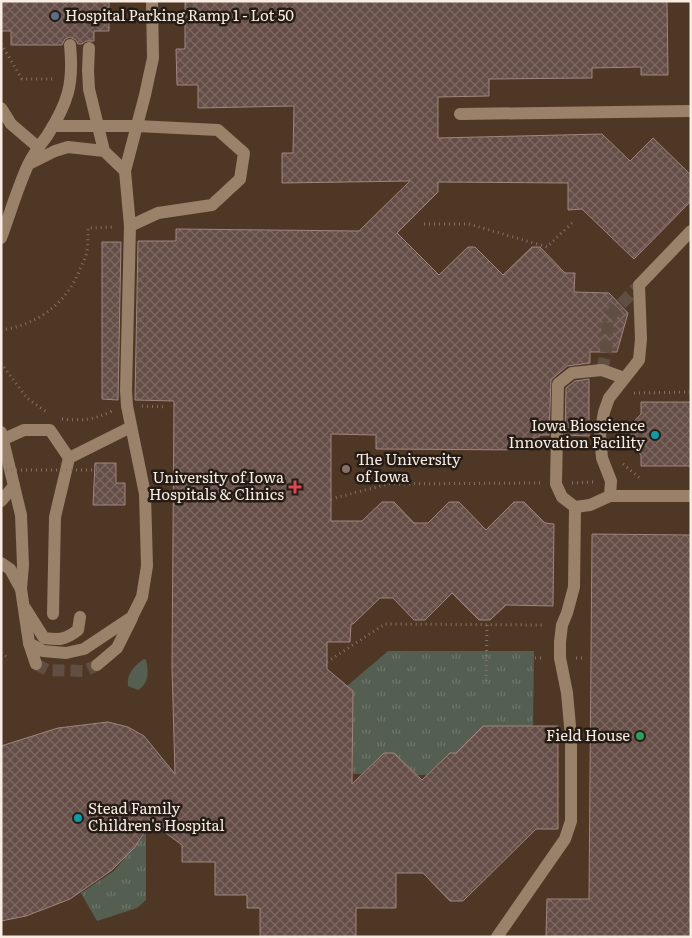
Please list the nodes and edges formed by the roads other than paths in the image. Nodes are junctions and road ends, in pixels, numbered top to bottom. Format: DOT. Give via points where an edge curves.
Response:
graph roads {
  1 [pos="152,1"];
  2 [pos="70,45"];
  3 [pos="89,48"];
  4 [pos="1,108"];
  5 [pos="691,111"];
  6 [pos="460,114"];
  7 [pos="53,126"];
  8 [pos="98,126"];
  9 [pos="137,126"];
  10 [pos="39,148"];
  11 [pos="104,151"];
  12 [pos="28,165"];
  13 [pos="125,171"];
  14 [pos="130,226"];
  15 [pos="691,231"];
  16 [pos="1,238"];
  17 [pos="624,378"];
  18 [pos="131,426"];
  19 [pos="3,435"];
  20 [pos="69,458"];
  21 [pos="14,486"];
  22 [pos="610,496"];
  23 [pos="691,496"];
  24 [pos="1,501"];
  25 [pos="575,507"];
  26 [pos="1,563"];
  27 [pos="21,589"];
  28 [pos="22,604"];
  29 [pos="53,614"];
  30 [pos="80,617"];
  31 [pos="132,617"];
  32 [pos="29,643"];
  33 [pos="36,664"];
  34 [pos="97,665"];
  35 [pos="497,937"];
  1 -- 9 [label="lane" via="153,58"];
  2 -- 7 [label="lane" via="72,81"];
  3 -- 8 [label="lane" via="89,89"];
  4 -- 10 [label="lane" via="11,124"];
  5 -- 6 [label="lane"];
  7 -- 8 [label="lane"];
  7 -- 10 [label="lane"];
  8 -- 9 [label="lane"];
  8 -- 11 [label="lane"];
  9 -- 13 [label="lane"];
  9 -- 14 [label="lane" via="218,130 244,153 240,179 212,205 158,213"];
  10 -- 12 [label="lane"];
  11 -- 12 [label="lane" via="68,147"];
  11 -- 13 [label="lane"];
  12 -- 16 [label="lane"];
  13 -- 14 [label="lane"];
  14 -- 18 [label="lane" via="127,406"];
  15 -- 17 [label="lane" via="639,285 639,360"];
  17 -- 22 [label="lane" via="609,398 600,435 602,458 611,481"];
  17 -- 25 [label="lane" via="602,370 572,372 558,384 556,484 562,498"];
  18 -- 20 [label="lane"];
  18 -- 31 [label="lane" via="145,494 147,566 142,597"];
  19 -- 20 [label="lane" via="24,430 50,430"];
  19 -- 21 [label="lane"];
  20 -- 29 [label="lane" via="55,517"];
  21 -- 24 [label="lane"];
  21 -- 27 [label="lane" via="21,515"];
  22 -- 23 [label="lane"];
  22 -- 25 [label="lane" via="590,505"];
  25 -- 35 [label="lane" via="574,588 560,642 571,737 571,821 565,839"];
  26 -- 27 [label="lane" via="10,570"];
  27 -- 28 [label="lane"];
  28 -- 30 [label="lane" via="44,638 68,638 78,630"];
  28 -- 32 [label="lane"];
  31 -- 32 [label="lane" via="84,649 66,653 43,651"];
  31 -- 34 [label="lane" via="117,648"];
  32 -- 33 [label="lane"];
}
